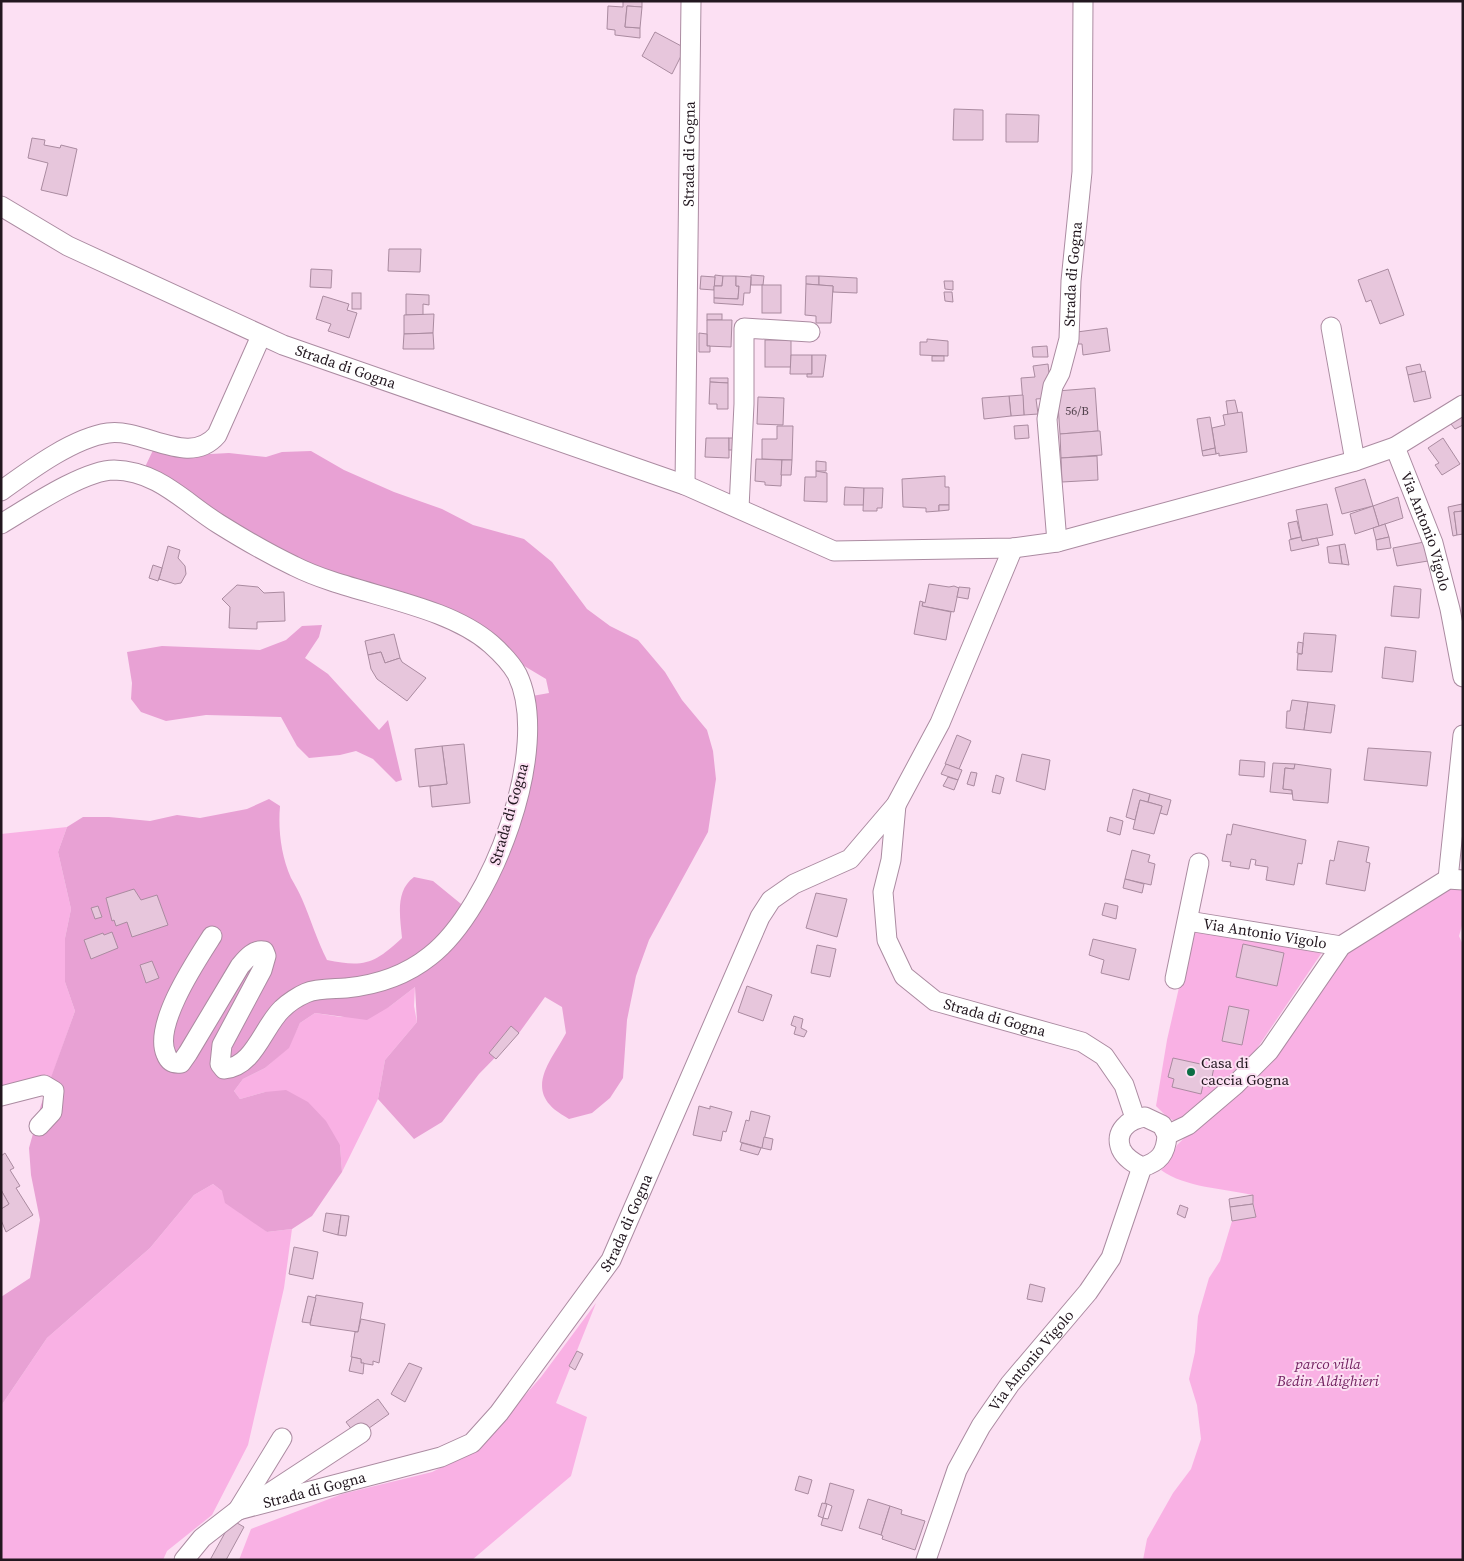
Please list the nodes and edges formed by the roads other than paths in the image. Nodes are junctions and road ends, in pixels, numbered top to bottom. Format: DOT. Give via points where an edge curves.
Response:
graph roads {
  1 [pos="691,1"];
  2 [pos="1083,1"];
  3 [pos="1,206"];
  4 [pos="1331,327"];
  5 [pos="810,332"];
  6 [pos="261,336"];
  7 [pos="1463,404"];
  8 [pos="1396,447"];
  9 [pos="1355,461"];
  10 [pos="685,485"];
  11 [pos="1,491"];
  12 [pos="739,508"];
  13 [pos="1,524"];
  14 [pos="1057,542"];
  15 [pos="1013,548"];
  16 [pos="281,570"];
  17 [pos="303,571"];
  18 [pos="1463,677"];
  19 [pos="1463,735"];
  20 [pos="896,805"];
  21 [pos="1199,863"];
  22 [pos="1455,879"];
  23 [pos="1188,920"];
  24 [pos="212,936"];
  25 [pos="1341,946"];
  26 [pos="1175,979"];
  27 [pos="1,1096"];
  28 [pos="1135,1118"];
  29 [pos="39,1126"];
  30 [pos="1167,1135"];
  31 [pos="1142,1167"];
  32 [pos="361,1432"];
  33 [pos="282,1438"];
  34 [pos="238,1510"];
  35 [pos="184,1560"];
  36 [pos="926,1560"];
  1 -- 10 [label="street, Strada di Gogna"];
  2 -- 14 [label="street, Strada di Gogna" via="1082,172 1069,339 1053,386 1047,420"];
  3 -- 6 [label="street, Strada di Gogna" via="68,246"];
  4 -- 9 [label="street"];
  5 -- 12 [label="street" via="744,328"];
  6 -- 10 [label="street, Strada di Gogna"];
  6 -- 11 [label="street" via="218,435 212,442 194,448 178,447 137,436 110,433 72,446"];
  7 -- 8 [label="street, Strada di Gogna"];
  8 -- 9 [label="street, Strada di Gogna"];
  8 -- 18 [label="street, Via Antonio Vigolo" via="1433,543"];
  9 -- 14 [label="street, Strada di Gogna"];
  10 -- 12 [label="street, Strada di Gogna"];
  12 -- 15 [label="street, Strada di Gogna" via="834,551"];
  13 -- 17 [label="street, Strada di Gogna" via="93,475 110,470 134,472 173,490 217,523"];
  14 -- 15 [label="street, Strada di Gogna"];
  15 -- 20 [label="street, Strada di Gogna" via="940,723"];
  16 -- 17 [label="street, Strada di Gogna" via="299,575"];
  17 -- 24 [label="street, Strada di Gogna" via="412,606 471,631 489,643 509,663 522,690 528,730 522,778 497,860 448,940 413,968 384,982 307,992 282,1009 244,1061 229,1069 220,1064 222,1045 262,970 266,956 264,951 259,950 240,966 180,1063 169,1061 163,1043 172,1009"];
  19 -- 22 [label="street, Via Antonio Vigolo"];
  20 -- 28 [label="street, Strada di Gogna" via="891,860 883,892 886,940 904,976 935,1001 1082,1042 1104,1056 1124,1085"];
  20 -- 34 [label="street, Strada di Gogna" via="850,859 794,884 771,900 760,917 611,1260 538,1362 472,1443 441,1457"];
  21 -- 23 [label="street, Via Antonio Vigolo"];
  22 -- 25 [label="street, Via Antonio Vigolo"];
  23 -- 25 [label="street, Via Antonio Vigolo"];
  23 -- 26 [label="street, Via Antonio Vigolo"];
  25 -- 30 [label="street, Via Antonio Vigolo" via="1269,1052 1188,1125"];
  27 -- 29 [label="street" via="44,1085 54,1091 52,1112"];
  28 -- 30 [label="street" via="1153,1120"];
  28 -- 31 [label="street" via="1126,1124 1120,1136 1121,1150"];
  30 -- 31 [label="street" via="1162,1156 1155,1163"];
  31 -- 36 [label="street, Via Antonio Vigolo" via="1111,1258 1088,1292 1010,1384 981,1426 957,1470"];
  32 -- 34 [label="street, Strada di Gogna" via="262,1498"];
  33 -- 34 [label="street, Strada di Gogna"];
  34 -- 35 [label="street, Strada di Gogna" via="202,1538"];
}
